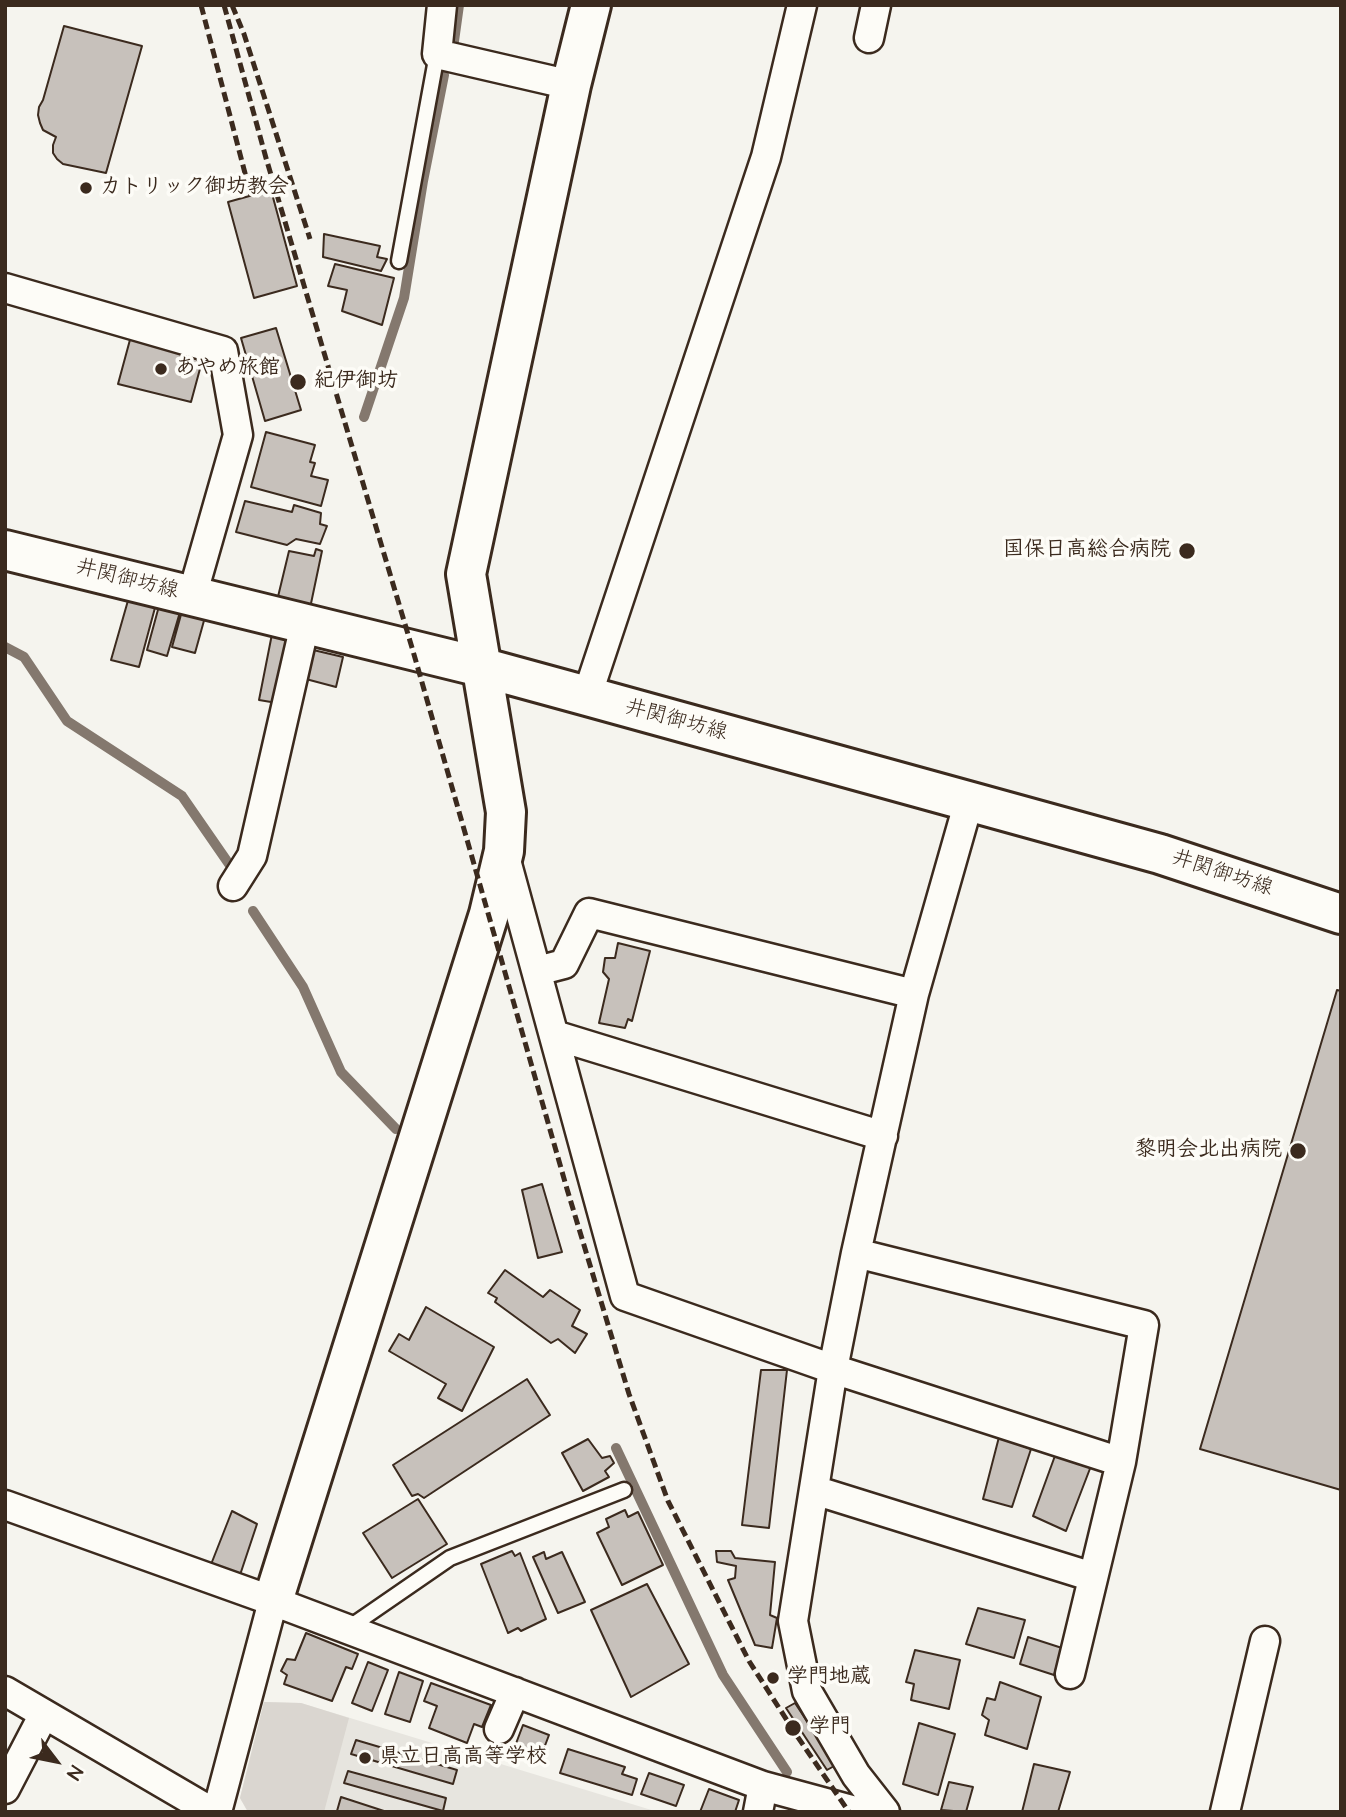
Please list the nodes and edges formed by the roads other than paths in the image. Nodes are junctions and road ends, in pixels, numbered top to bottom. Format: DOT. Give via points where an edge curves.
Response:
graph roads {
  1 [pos="442,5"];
  2 [pos="591,5"];
  3 [pos="802,5"];
  4 [pos="876,5"];
  5 [pos="869,38"];
  6 [pos="437,54"];
  7 [pos="571,85"];
  8 [pos="399,261"];
  9 [pos="5,288"];
  10 [pos="5,550"];
  11 [pos="192,596"];
  12 [pos="305,624"];
  13 [pos="481,667"];
  14 [pos="587,696"];
  15 [pos="968,801"];
  16 [pos="504,851"];
  17 [pos="233,886"];
  18 [pos="1341,914"];
  19 [pos="537,971"];
  20 [pos="915,994"];
  21 [pos="554,1035"];
  22 [pos="883,1136"];
  23 [pos="856,1254"];
  24 [pos="833,1370"];
  25 [pos="1121,1462"];
  26 [pos="624,1490"];
  27 [pos="814,1490"];
  28 [pos="5,1505"];
  29 [pos="1093,1577"];
  30 [pos="274,1601"];
  31 [pos="346,1629"];
  32 [pos="1265,1641"];
  33 [pos="1070,1674"];
  34 [pos="5,1691"];
  35 [pos="515,1692"];
  36 [pos="44,1714"];
  37 [pos="499,1729"];
  38 [pos="5,1789"];
  39 [pos="761,1799"];
  40 [pos="214,1812"];
  41 [pos="859,1812"];
  42 [pos="885,1812"];
  43 [pos="1225,1812"];
  1 -- 6 [label="street"];
  2 -- 7 [label="street"];
  3 -- 14 [label="street" via="766,157"];
  4 -- 5 [label="street"];
  6 -- 7 [label="street"];
  6 -- 8 [label="lane"];
  7 -- 13 [label="street" via="466,575"];
  9 -- 11 [label="street" via="223,351 238,435"];
  10 -- 11 [label="street, 井関御坊線"];
  11 -- 12 [label="street, 井関御坊線"];
  12 -- 13 [label="street, 井関御坊線"];
  12 -- 17 [label="street" via="252,856"];
  13 -- 14 [label="street, 井関御坊線"];
  13 -- 16 [label="street" via="506,812"];
  14 -- 15 [label="street, 井関御坊線"];
  15 -- 18 [label="street, 井関御坊線" via="1160,854"];
  15 -- 20 [label="street"];
  16 -- 19 [label="street"];
  16 -- 30 [label="street" via="485,928"];
  19 -- 20 [label="street" via="564,964 589,913"];
  19 -- 21 [label="street"];
  20 -- 22 [label="street"];
  21 -- 22 [label="street"];
  21 -- 24 [label="street" via="625,1296"];
  22 -- 23 [label="street"];
  23 -- 24 [label="street"];
  23 -- 25 [label="street" via="1144,1325"];
  24 -- 25 [label="street"];
  24 -- 27 [label="street"];
  25 -- 29 [label="street"];
  26 -- 31 [label="lane" via="450,1559"];
  27 -- 29 [label="street"];
  27 -- 42 [label="street" via="793,1620 807,1691 856,1775"];
  28 -- 30 [label="street"];
  29 -- 33 [label="street"];
  30 -- 31 [label="street"];
  30 -- 40 [label="street"];
  31 -- 35 [label="street"];
  32 -- 43 [label="street"];
  34 -- 36 [label="street"];
  35 -- 37 [label="street"];
  35 -- 39 [label="street"];
  36 -- 38 [label="street"];
  36 -- 40 [label="street"];
  39 -- 41 [label="street"];
}
